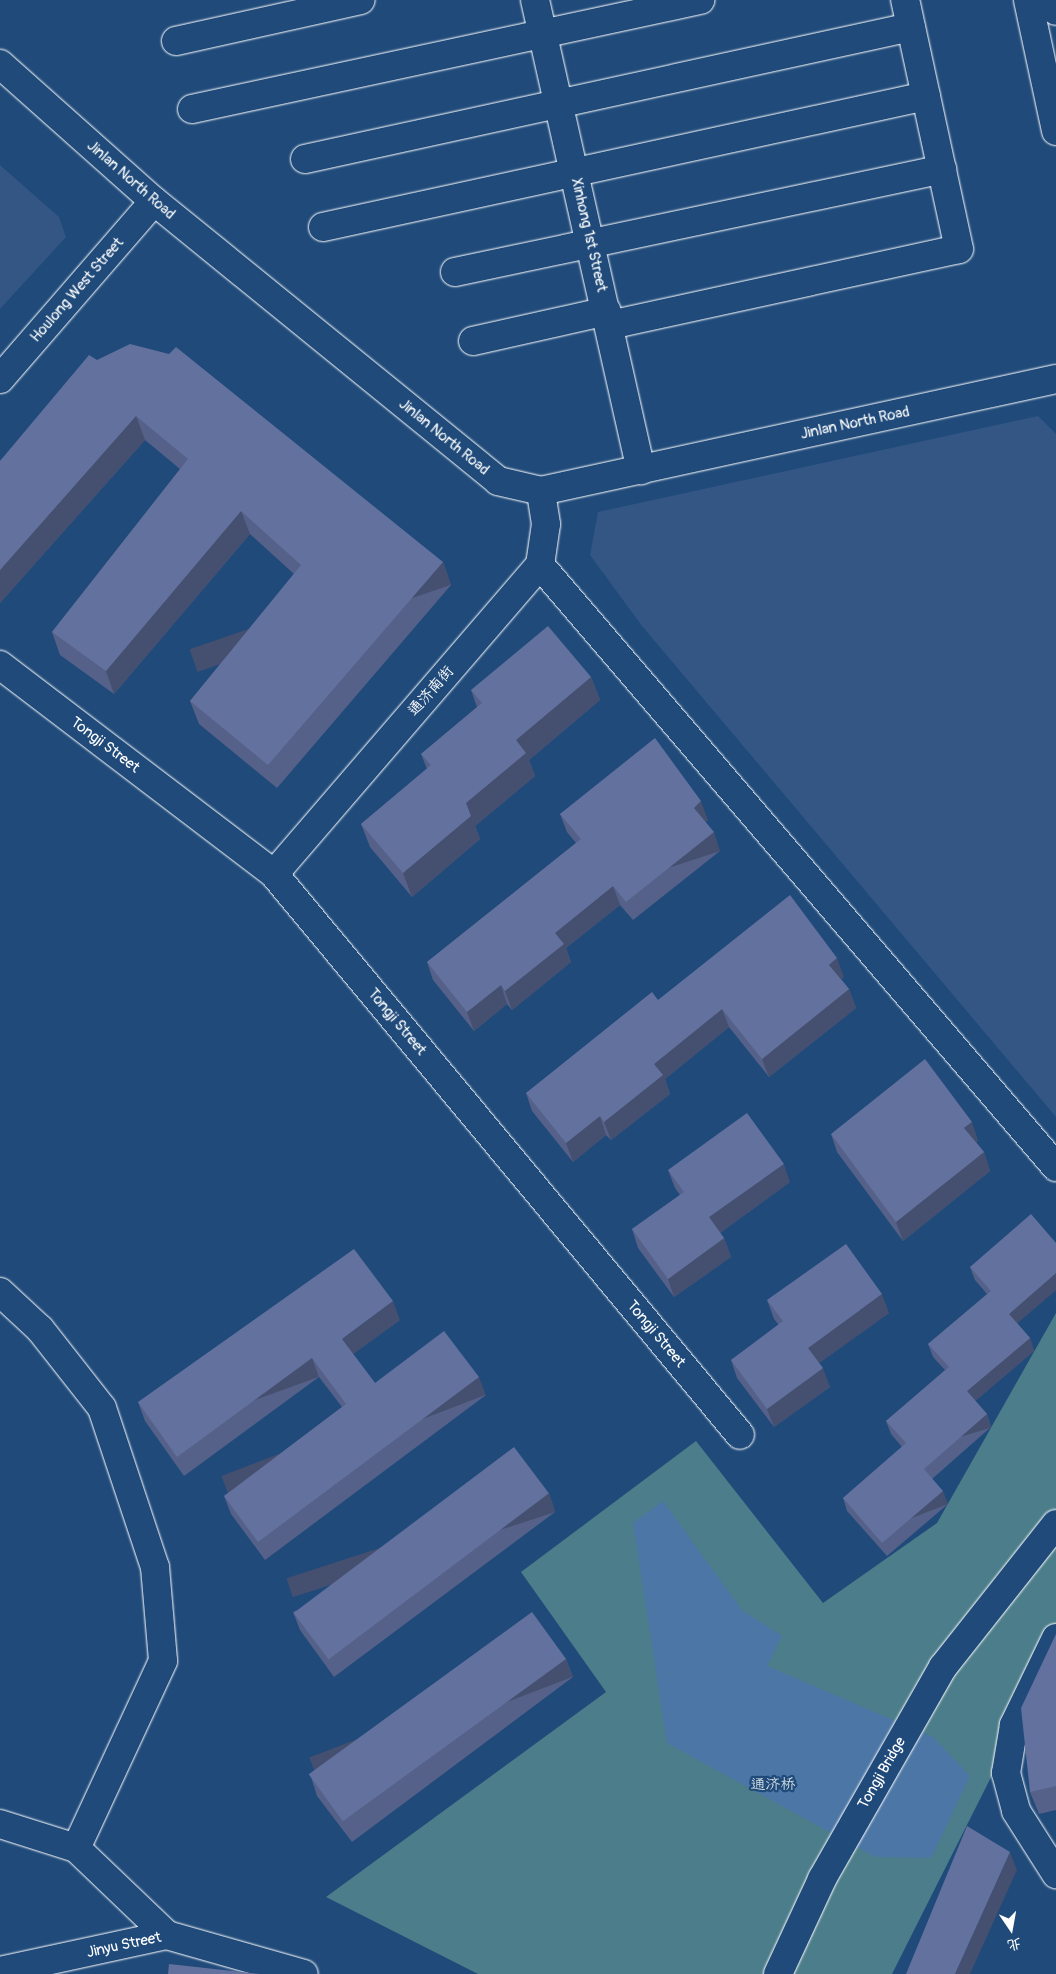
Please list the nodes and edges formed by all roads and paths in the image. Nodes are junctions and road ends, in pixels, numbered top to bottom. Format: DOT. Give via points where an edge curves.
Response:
graph roads {
  1 [pos="362,0"];
  2 [pos="535,0"];
  3 [pos="700,0"];
  4 [pos="905,0"];
  5 [pos="1028,0"];
  6 [pos="1054,0"];
  7 [pos="1056,11"];
  8 [pos="911,27"];
  9 [pos="543,34"];
  10 [pos="176,41"];
  11 [pos="0,64"];
  12 [pos="926,96"];
  13 [pos="559,103"];
  14 [pos="192,109"];
  15 [pos="1056,131"];
  16 [pos="305,158"];
  17 [pos="942,169"];
  18 [pos="575,172"];
  19 [pos="154,201"];
  20 [pos="323,227"];
  21 [pos="591,243"];
  22 [pos="455,272"];
  23 [pos="608,318"];
  24 [pos="473,341"];
  25 [pos="0,379"];
  26 [pos="1056,379"];
  27 [pos="641,470"];
  28 [pos="541,491"];
  29 [pos="540,565"];
  30 [pos="0,665"];
  31 [pos="274,874"];
  32 [pos="1056,1167"];
  33 [pos="0,1292"];
  34 [pos="740,1435"];
  35 [pos="1056,1524"];
  36 [pos="1056,1638"];
  37 [pos="0,1824"];
  38 [pos="76,1848"];
  39 [pos="1056,1874"];
  40 [pos="166,1935"];
  41 [pos="0,1971"];
  42 [pos="304,1974"];
  43 [pos="778,1974"];
  1 -- 10 [label="street"];
  2 -- 9 [label="street, Xinhong 1st Street"];
  3 -- 9 [label="street"];
  4 -- 8 [label="street"];
  5 -- 15 [label="street"];
  6 -- 7 [label="street"];
  8 -- 12 [label="street"];
  8 -- 13 [label="street"];
  9 -- 13 [label="street, Xinhong 1st Street"];
  9 -- 14 [label="street"];
  11 -- 19 [label="street, Jinlan North Road"];
  12 -- 17 [label="street"];
  12 -- 18 [label="street"];
  13 -- 16 [label="street"];
  13 -- 18 [label="street, Xinhong 1st Street"];
  17 -- 21 [label="street"];
  17 -- 23 [label="street" via="959,249"];
  18 -- 20 [label="street"];
  18 -- 21 [label="street, Xinhong 1st Street"];
  19 -- 25 [label="street, Houlong West Street"];
  19 -- 28 [label="street, Jinlan North Road" via="498,481"];
  21 -- 22 [label="street"];
  21 -- 23 [label="street, Xinhong 1st Street"];
  23 -- 24 [label="street"];
  23 -- 27 [label="street, Xinhong 1st Street"];
  26 -- 27 [label="street, Jinlan North Road"];
  27 -- 28 [label="street, Jinlan North Road"];
  28 -- 29 [label="street" via="546,524"];
  29 -- 31 [label="street, 通济南街"];
  29 -- 32 [label="street"];
  30 -- 31 [label="street, Tongji Street"];
  31 -- 34 [label="street, Tongji Street"];
  33 -- 38 [label="street" via="40,1329 102,1408 155,1567 163,1661"];
  35 -- 43 [label="street, Tongji Bridge" via="944,1668 822,1879"];
  36 -- 39 [label="street" via="1014,1725 1006,1773 1016,1811"];
  37 -- 38 [label="street"];
  38 -- 40 [label="street"];
  40 -- 41 [label="street, Jinyu Street"];
  40 -- 42 [label="street, Jinyu Street"];
}
